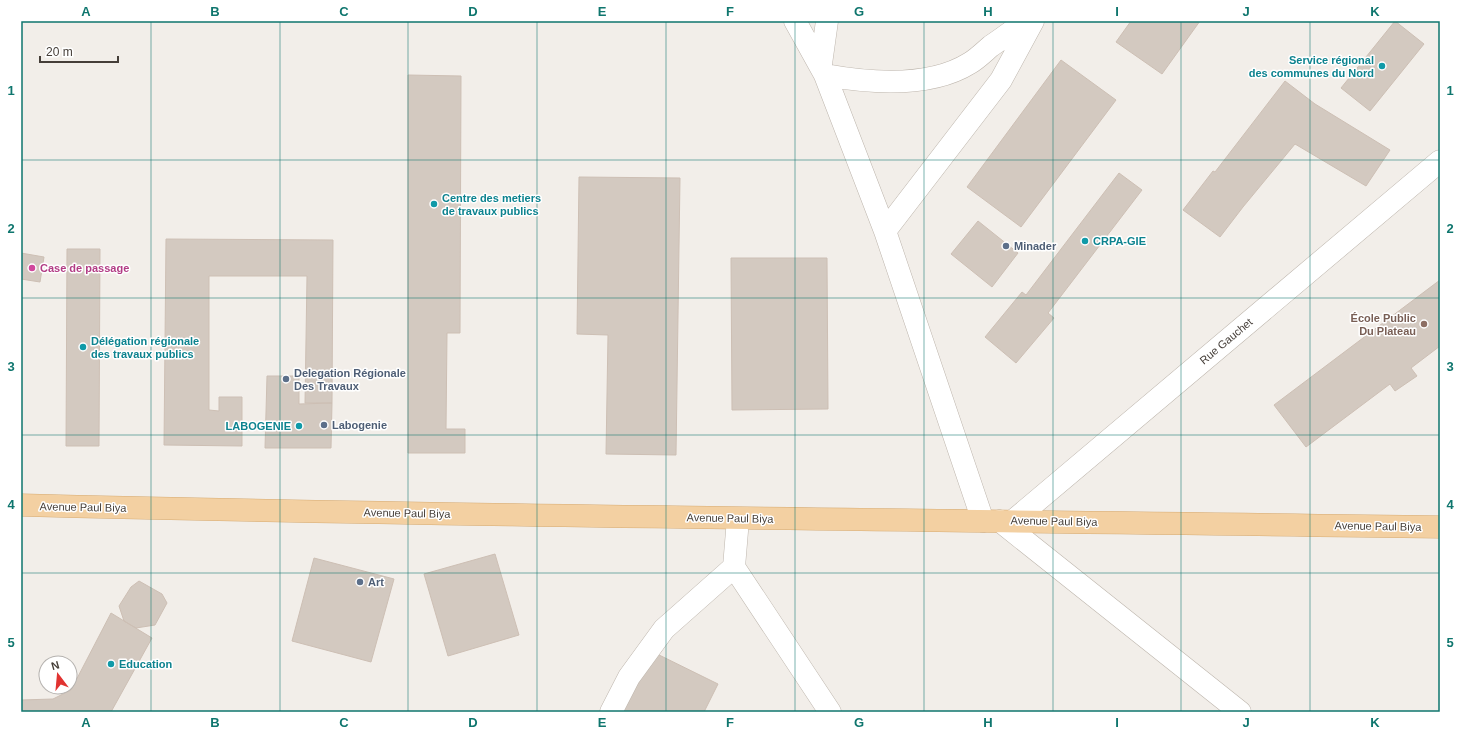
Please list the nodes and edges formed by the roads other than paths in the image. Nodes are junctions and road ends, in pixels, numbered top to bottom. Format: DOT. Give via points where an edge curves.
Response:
graph roads {
  1 [pos="794,21"];
  2 [pos="827,21"];
  3 [pos="1026,21"];
  4 [pos="1033,21"];
  5 [pos="823,70"];
  6 [pos="1440,161"];
  7 [pos="885,231"];
  8 [pos="21,505"];
  9 [pos="738,519"];
  10 [pos="998,521"];
  11 [pos="1440,527"];
  12 [pos="734,568"];
  13 [pos="611,712"];
  14 [pos="830,712"];
  15 [pos="1240,712"];
  1 -- 5 [label="street"];
  2 -- 5 [label="street"];
  3 -- 5 [label="street" via="969,64 944,75 913,81 850,80"];
  4 -- 7 [label="street" via="1001,80"];
  5 -- 7 [label="street"];
  6 -- 10 [label="street, Rue Gauchet"];
  7 -- 10 [label="street"];
  8 -- 9 [label="main road, Avenue Paul Biya"];
  9 -- 10 [label="main road, Avenue Paul Biya"];
  9 -- 12 [label="street"];
  10 -- 11 [label="main road, Avenue Paul Biya"];
  10 -- 15 [label="street"];
  12 -- 13 [label="street" via="664,629 629,677"];
  12 -- 14 [label="street"];
}
